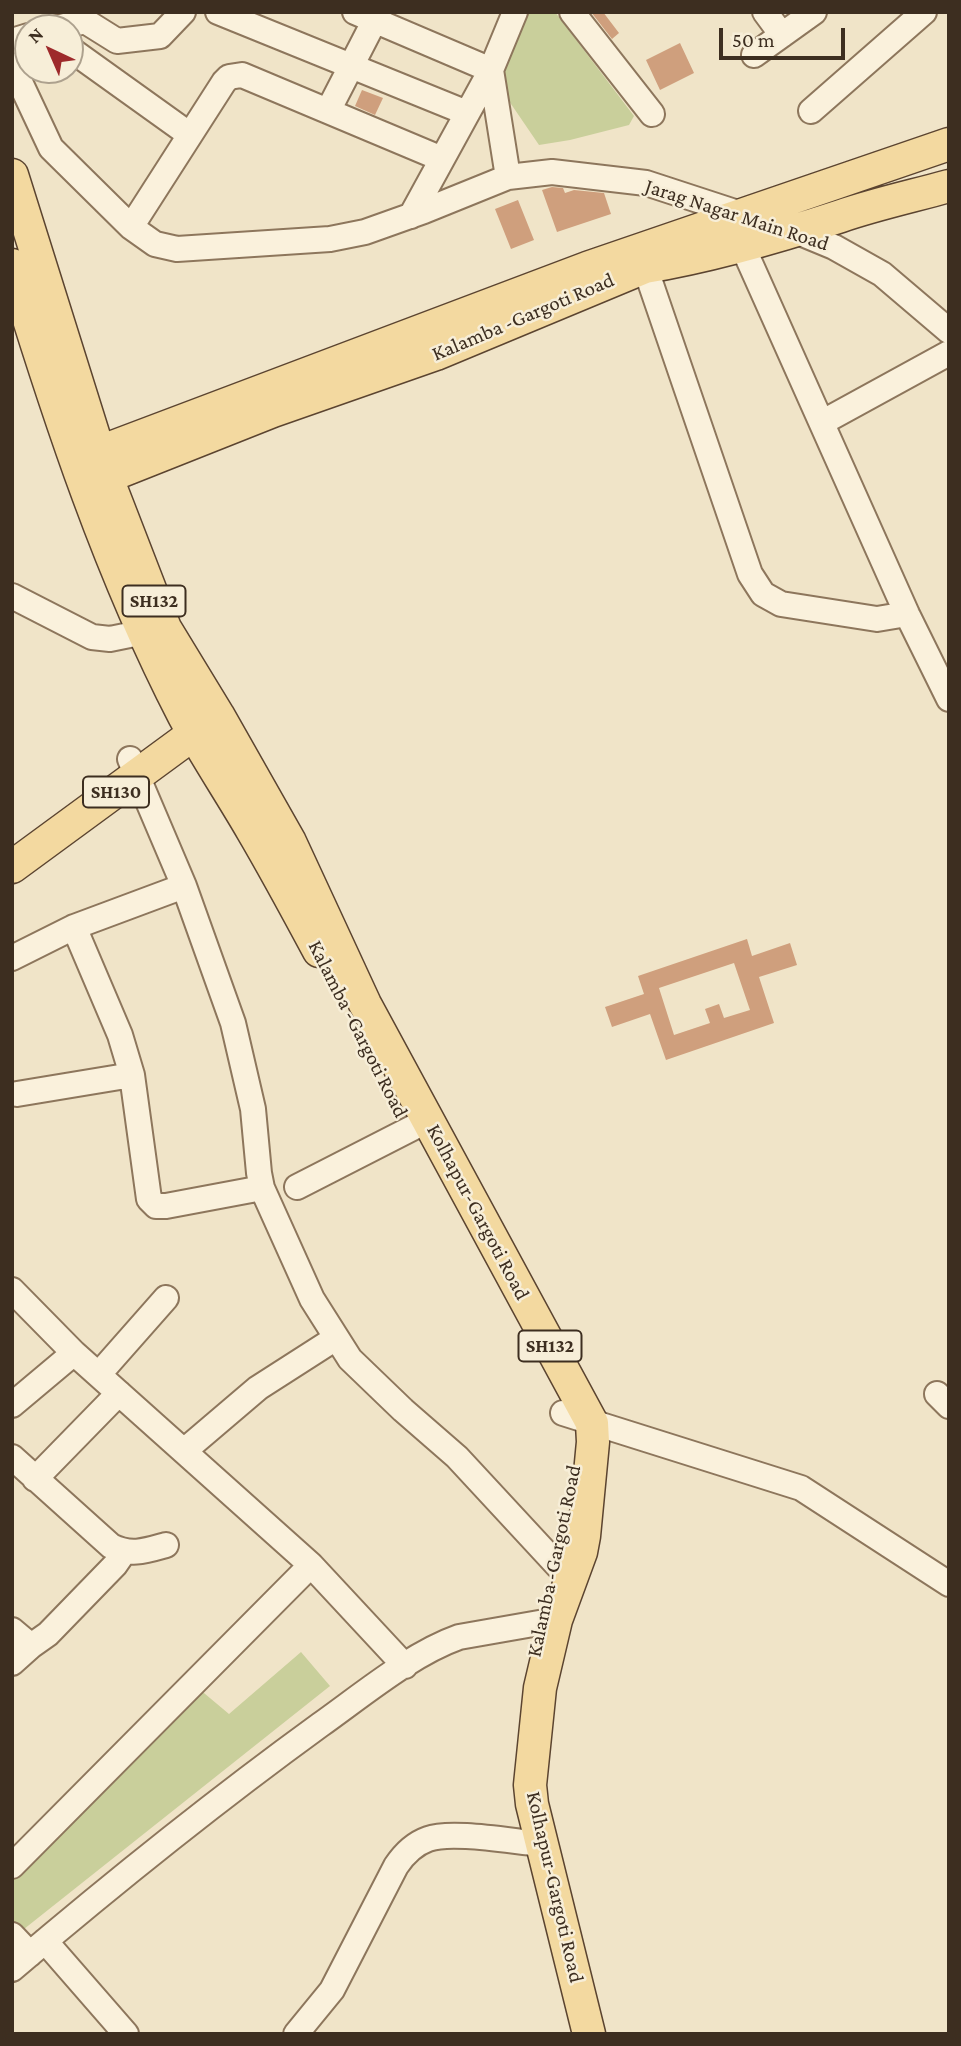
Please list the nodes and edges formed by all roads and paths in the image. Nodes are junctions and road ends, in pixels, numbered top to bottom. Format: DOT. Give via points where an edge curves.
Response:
graph roads {
  1 [pos="218,12"];
  2 [pos="572,12"];
  3 [pos="765,12"];
  4 [pos="814,12"];
  5 [pos="924,12"];
  6 [pos="179,14"];
  7 [pos="510,14"];
  8 [pos="370,15"];
  9 [pos="85,16"];
  10 [pos="782,35"];
  11 [pos="754,55"];
  12 [pos="84,59"];
  13 [pos="12,65"];
  14 [pos="353,67"];
  15 [pos="491,70"];
  16 [pos="328,111"];
  17 [pos="811,111"];
  18 [pos="467,113"];
  19 [pos="652,114"];
  20 [pos="190,135"];
  21 [pos="949,144"];
  22 [pos="442,159"];
  23 [pos="12,175"];
  24 [pos="508,177"];
  25 [pos="949,186"];
  26 [pos="411,216"];
  27 [pos="131,227"];
  28 [pos="741,229"];
  29 [pos="799,231"];
  30 [pos="12,265"];
  31 [pos="645,267"];
  32 [pos="949,331"];
  33 [pos="949,353"];
  34 [pos="822,422"];
  35 [pos="92,469"];
  36 [pos="12,596"];
  37 [pos="907,614"];
  38 [pos="155,630"];
  39 [pos="949,699"];
  40 [pos="201,716"];
  41 [pos="134,768"];
  42 [pos="12,841"];
  43 [pos="12,867"];
  44 [pos="184,886"];
  45 [pos="74,927"];
  46 [pos="12,958"];
  47 [pos="132,1075"];
  48 [pos="17,1094"];
  49 [pos="419,1125"];
  50 [pos="297,1187"];
  51 [pos="262,1188"];
  52 [pos="12,1290"];
  53 [pos="166,1298"];
  54 [pos="337,1338"];
  55 [pos="74,1353"];
  56 [pos="99,1374"];
  57 [pos="119,1393"];
  58 [pos="12,1405"];
  59 [pos="577,1418"];
  60 [pos="184,1451"];
  61 [pos="12,1457"];
  62 [pos="35,1479"];
  63 [pos="166,1545"];
  64 [pos="124,1552"];
  65 [pos="311,1565"];
  66 [pos="558,1566"];
  67 [pos="949,1584"];
  68 [pos="548,1621"];
  69 [pos="12,1630"];
  70 [pos="31,1646"];
  71 [pos="12,1663"];
  72 [pos="405,1666"];
  73 [pos="535,1844"];
  74 [pos="12,1866"];
  75 [pos="12,1935"];
  76 [pos="29,1955"];
  77 [pos="126,2034"];
  78 [pos="296,2034"];
  79 [pos="574,2034"];
  80 [pos="589,2034"];
  1 -- 14 [label="street"];
  2 -- 19 [label="street"];
  3 -- 10 [label="street"];
  4 -- 10 [label="street"];
  5 -- 17 [label="street"];
  6 -- 9 [label="street" via="160,36 117,41"];
  7 -- 15 [label="street"];
  8 -- 14 [label="street"];
  8 -- 15 [label="street"];
  10 -- 11 [label="street"];
  12 -- 20 [label="street"];
  13 -- 27 [label="street, Jarag Nagar Main Road" via="51,148"];
  14 -- 16 [label="street"];
  14 -- 18 [label="street"];
  15 -- 18 [label="street"];
  15 -- 24 [label="street"];
  16 -- 20 [label="street" via="236,74 224,82"];
  16 -- 22 [label="street"];
  18 -- 22 [label="street"];
  20 -- 27 [label="street"];
  21 -- 28 [label="main road"];
  22 -- 26 [label="street"];
  23 -- 35 [label="main road"];
  24 -- 26 [label="street, Jarag Nagar Main Road"];
  24 -- 28 [label="street, Jarag Nagar Main Road" via="552,172 646,183"];
  25 -- 29 [label="main road, Kalamba -Gargoti Road"];
  26 -- 27 [label="street, Jarag Nagar Main Road" via="330,239 177,249 155,244"];
  28 -- 29 [label="main road, Kalamba -Gargoti Road"];
  28 -- 31 [label="main road, Kalamba -Gargoti Road" via="676,262"];
  28 -- 34 [label="street"];
  28 -- 35 [label="main road" via="587,268"];
  29 -- 32 [label="street, Jarag Nagar Main Road" via="881,274"];
  30 -- 35 [label="main road" via="43,366"];
  31 -- 35 [label="main road, Kalamba -Gargoti Road" via="436,354"];
  31 -- 37 [label="street" via="750,574 763,594 781,604 877,619"];
  33 -- 34 [label="street"];
  34 -- 37 [label="street"];
  35 -- 38 [label="main road"];
  36 -- 38 [label="street" via="92,636 110,639"];
  37 -- 39 [label="street"];
  38 -- 40 [label="main road"];
  40 -- 41 [label="main road, SH130"];
  40 -- 49 [label="main road, Kolhapur-Gargoti Road / SH132" via="290,842"];
  41 -- 42 [label="main road, SH130"];
  41 -- 43 [label="main road, SH130"];
  41 -- 44 [label="street"];
  44 -- 45 [label="street"];
  44 -- 51 [label="street" via="233,1023 253,1109"];
  45 -- 46 [label="street"];
  45 -- 47 [label="street"];
  47 -- 48 [label="street"];
  47 -- 51 [label="street" via="149,1199 156,1206"];
  49 -- 50 [label="street"];
  49 -- 59 [label="main road, Kolhapur-Gargoti Road / SH132"];
  51 -- 54 [label="street" via="312,1299"];
  52 -- 55 [label="street"];
  53 -- 56 [label="street"];
  54 -- 60 [label="street" via="258,1388"];
  54 -- 66 [label="street" via="350,1359 457,1457"];
  55 -- 56 [label="street"];
  55 -- 58 [label="street"];
  56 -- 57 [label="street"];
  57 -- 60 [label="street"];
  57 -- 62 [label="street"];
  59 -- 66 [label="main road, Kalamba -Gargoti Road" via="576,1466"];
  59 -- 67 [label="street" via="801,1488"];
  59 -- 68 [label="main road, Kolhapur-Gargoti Road / SH132" via="593,1442 581,1552"];
  60 -- 65 [label="street"];
  61 -- 62 [label="street"];
  62 -- 64 [label="street" via="111,1546"];
  63 -- 64 [label="street"];
  64 -- 70 [label="street" via="48,1634"];
  65 -- 72 [label="street"];
  65 -- 74 [label="street"];
  66 -- 68 [label="main road, Kalamba -Gargoti Road"];
  68 -- 72 [label="street" via="458,1637"];
  68 -- 73 [label="main road, Kolhapur-Gargoti Road / SH132" via="530,1785"];
  69 -- 70 [label="street"];
  70 -- 71 [label="street"];
  72 -- 76 [label="street" via="225,1795"];
  73 -- 78 [label="street" via="432,1837 404,1854 332,1990"];
  73 -- 79 [label="main road"];
  73 -- 80 [label="main road, Kolhapur-Gargoti Road / SH132"];
  75 -- 76 [label="street"];
  76 -- 77 [label="street"];
}
